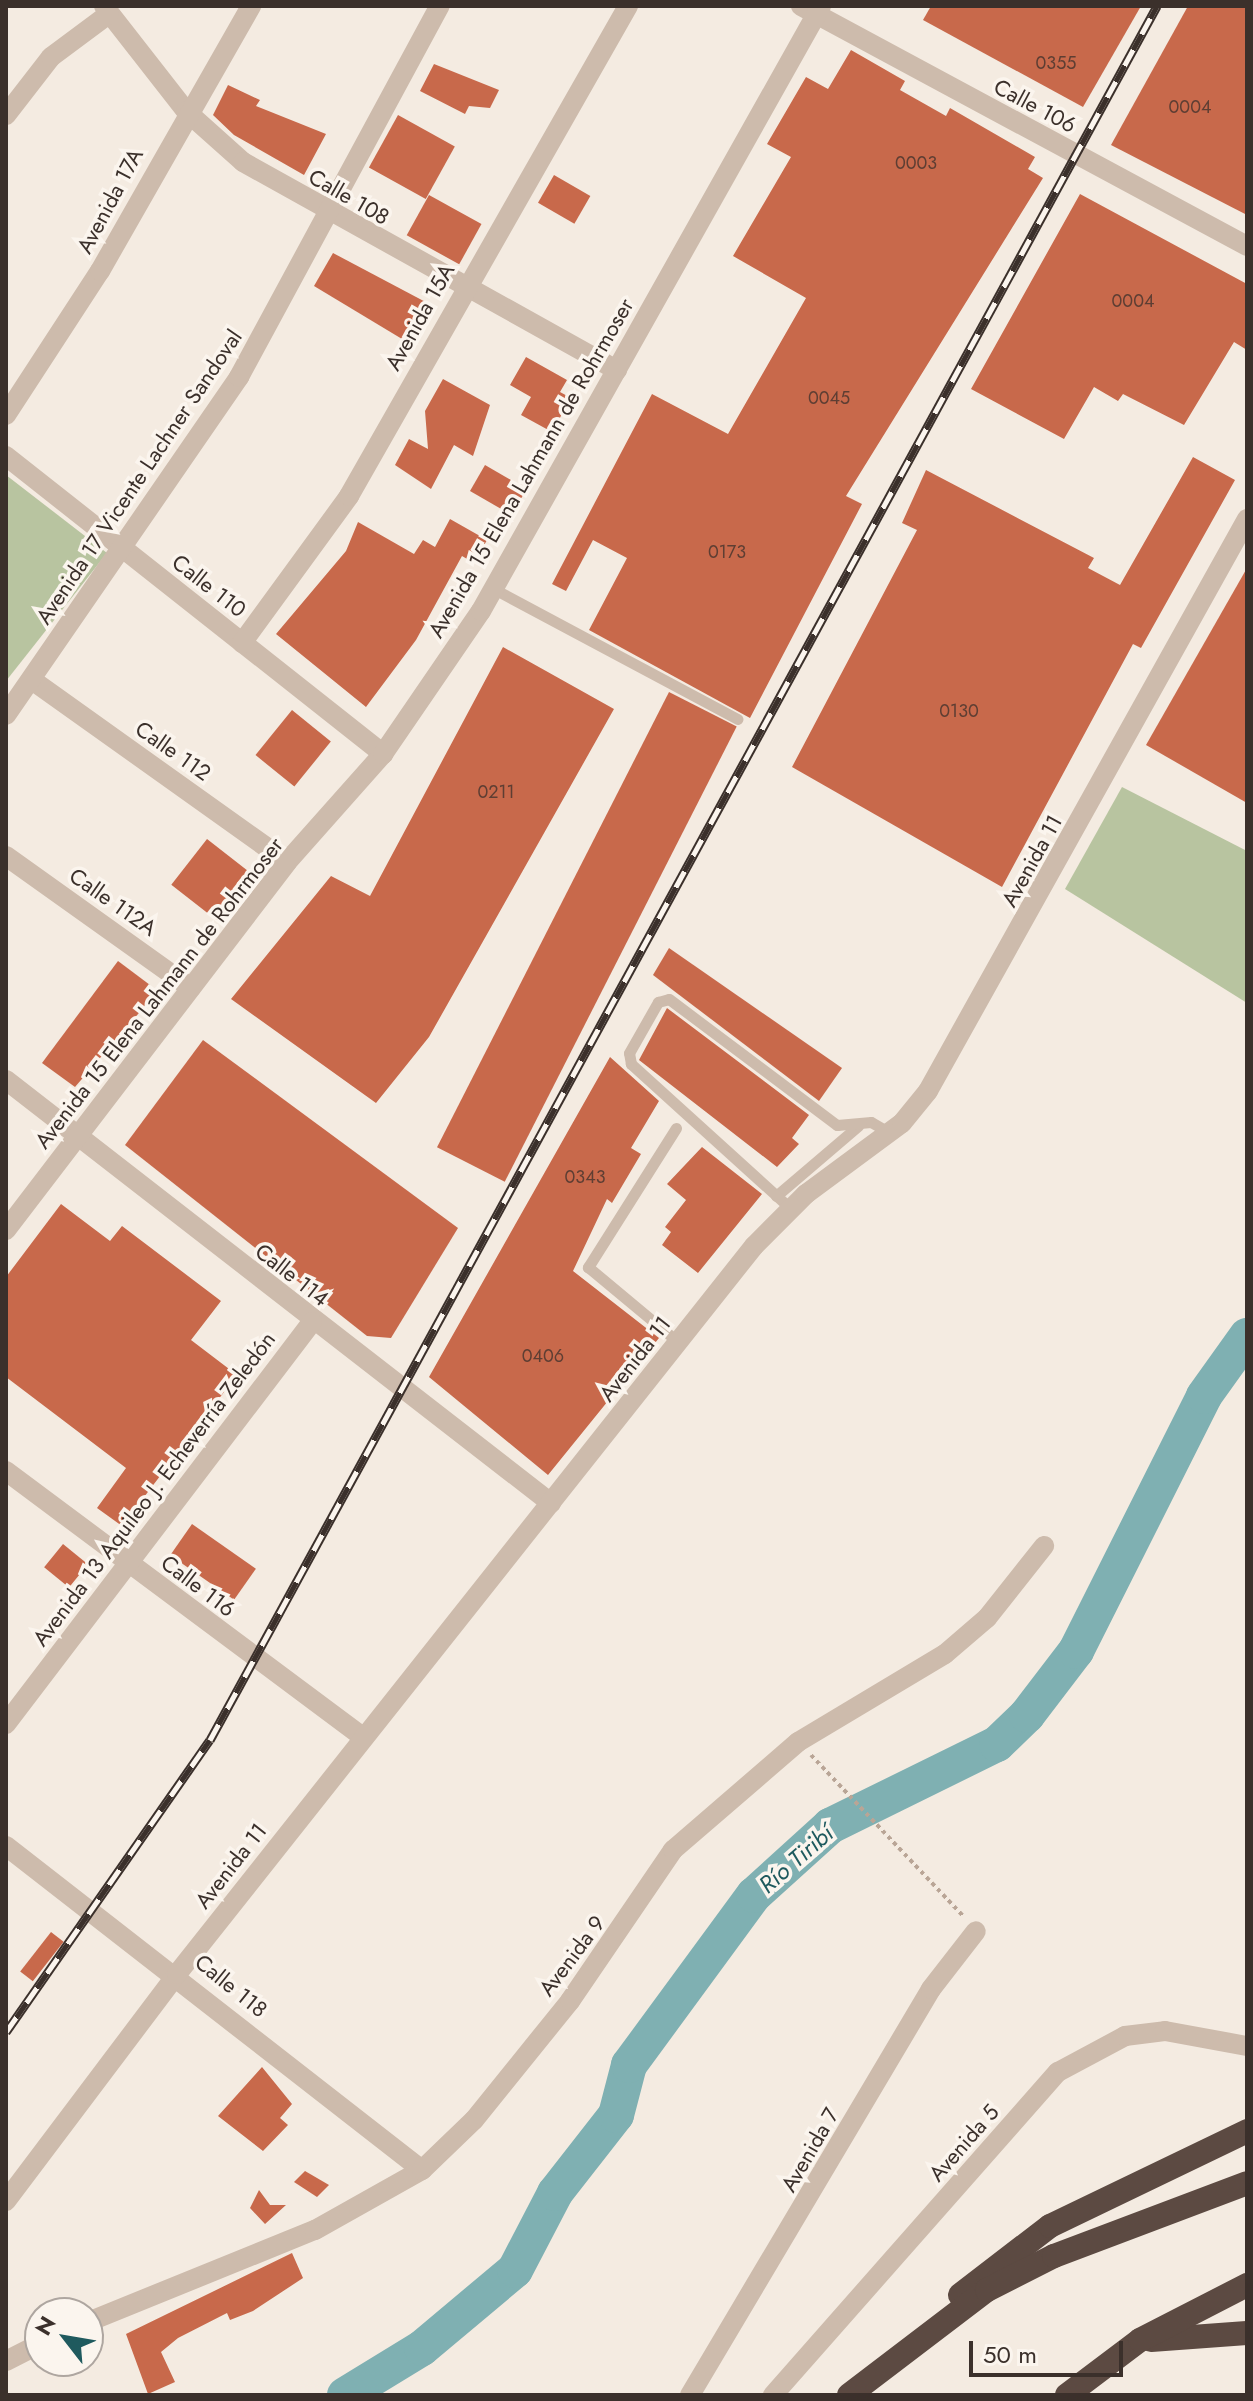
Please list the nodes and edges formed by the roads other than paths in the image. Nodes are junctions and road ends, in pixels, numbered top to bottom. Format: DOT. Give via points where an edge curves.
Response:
graph roads {
  1 [pos="251,6"];
  2 [pos="440,6"];
  3 [pos="628,6"];
  4 [pos="813,9"];
  5 [pos="107,10"];
  6 [pos="186,111"];
  7 [pos="6,115"];
  8 [pos="328,214"];
  9 [pos="1247,246"];
  10 [pos="463,287"];
  11 [pos="617,370"];
  12 [pos="6,415"];
  13 [pos="6,456"];
  14 [pos="1247,519"];
  15 [pos="122,548"];
  16 [pos="494,589"];
  17 [pos="242,643"];
  18 [pos="32,680"];
  19 [pos="6,715"];
  20 [pos="737,719"];
  21 [pos="383,754"];
  22 [pos="6,856"];
  23 [pos="287,862"];
  24 [pos="191,988"];
  25 [pos="6,1080"];
  26 [pos="858,1126"];
  27 [pos="676,1128"];
  28 [pos="890,1133"];
  29 [pos="79,1136"];
  30 [pos="783,1202"];
  31 [pos="6,1230"];
  32 [pos="312,1322"];
  33 [pos="678,1342"];
  34 [pos="6,1471"];
  35 [pos="551,1503"];
  36 [pos="1044,1546"];
  37 [pos="126,1562"];
  38 [pos="6,1724"];
  39 [pos="363,1737"];
  40 [pos="6,1846"];
  41 [pos="976,1931"];
  42 [pos="177,1974"];
  43 [pos="1247,2046"];
  44 [pos="1247,2131"];
  45 [pos="422,2170"];
  46 [pos="1247,2183"];
  47 [pos="6,2201"];
  48 [pos="1247,2285"];
  49 [pos="104,2316"];
  50 [pos="1247,2333"];
  51 [pos="1140,2340"];
  52 [pos="24,2352"];
  53 [pos="898,2352"];
  54 [pos="6,2361"];
  55 [pos="690,2395"];
  56 [pos="773,2395"];
  57 [pos="849,2395"];
  58 [pos="1067,2395"];
  1 -- 6 [label="street, Avenida 17A"];
  2 -- 8 [label="street, Avenida 17 Vicente Lachner Sandoval"];
  3 -- 10 [label="street, Avenida 15A"];
  4 -- 9 [label="street, Calle 106"];
  4 -- 11 [label="street, Avenida 15 Elena Lahmann de Rohrmoser"];
  5 -- 6 [label="street, Calle 108"];
  5 -- 7 [label="street" via="51,57"];
  6 -- 8 [label="street, Calle 108" via="243,162"];
  6 -- 12 [label="street, Avenida 17A" via="100,271"];
  8 -- 10 [label="street, Calle 108"];
  8 -- 15 [label="street, Avenida 17 Vicente Lachner Sandoval" via="239,377"];
  10 -- 11 [label="street, Calle 108"];
  10 -- 17 [label="street, Avenida 15A" via="349,496"];
  11 -- 16 [label="street, Avenida 15 Elena Lahmann de Rohrmoser"];
  13 -- 15 [label="street, Calle 110"];
  14 -- 28 [label="street, Avenida 11" via="996,977 928,1091"];
  15 -- 17 [label="street, Calle 110"];
  15 -- 18 [label="street, Avenida 17 Vicente Lachner Sandoval"];
  16 -- 20 [label="lane"];
  16 -- 21 [label="street, Avenida 15 Elena Lahmann de Rohrmoser"];
  17 -- 21 [label="street, Calle 110"];
  18 -- 19 [label="street, Avenida 17 Vicente Lachner Sandoval"];
  18 -- 23 [label="street, Calle 112"];
  21 -- 23 [label="street, Avenida 15 Elena Lahmann de Rohrmoser"];
  22 -- 24 [label="street, Calle 112A"];
  23 -- 24 [label="street, Avenida 15 Elena Lahmann de Rohrmoser"];
  24 -- 29 [label="street, Avenida 15 Elena Lahmann de Rohrmoser"];
  25 -- 29 [label="street, Calle 114"];
  26 -- 28 [label="lane" via="871,1122"];
  26 -- 30 [label="lane"];
  26 -- 30 [label="lane" via="837,1125 669,999 658,1002 635,1041 631,1064"];
  27 -- 33 [label="lane" via="588,1267"];
  28 -- 30 [label="street, Avenida 11"];
  29 -- 31 [label="street, Avenida 15 Elena Lahmann de Rohrmoser"];
  29 -- 32 [label="street, Calle 114"];
  30 -- 33 [label="street, Avenida 11"];
  32 -- 35 [label="street, Calle 114"];
  32 -- 37 [label="street, Avenida 13 Aquileo J. Echeverría Zeledón"];
  33 -- 35 [label="street, Avenida 11"];
  34 -- 37 [label="street, Calle 116"];
  35 -- 39 [label="street, Avenida 11"];
  36 -- 45 [label="street, Avenida 9" via="987,1618 945,1654 798,1742 673,1850 570,2001 474,2120"];
  37 -- 38 [label="street, Avenida 13 Aquileo J. Echeverría Zeledón"];
  37 -- 39 [label="street, Calle 116"];
  39 -- 42 [label="street, Avenida 11"];
  40 -- 42 [label="street, Calle 118"];
  41 -- 55 [label="street, Avenida 7" via="931,1989"];
  42 -- 45 [label="street, Calle 118"];
  42 -- 47 [label="street, Avenida 11"];
  43 -- 56 [label="street, Avenida 5" via="1165,2031 1125,2036 1067,2066"];
  44 -- 53 [label="highway" via="1050,2226 990,2267"];
  45 -- 49 [label="street, Avenida 9" via="315,2230"];
  46 -- 53 [label="highway" via="1054,2256 987,2290"];
  48 -- 51 [label="highway"];
  50 -- 51 [label="highway"];
  51 -- 58 [label="highway"];
  52 -- 54 [label="street"];
  53 -- 57 [label="highway"];
}
